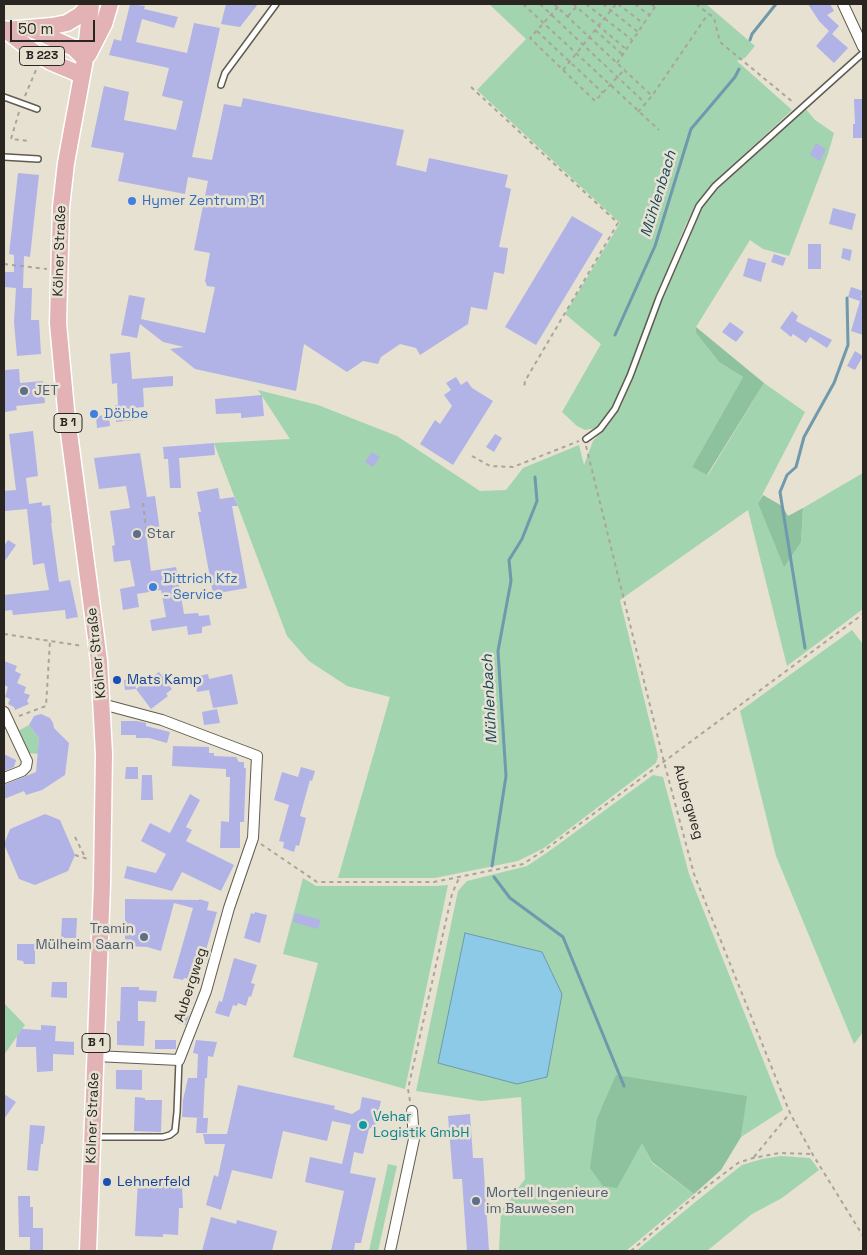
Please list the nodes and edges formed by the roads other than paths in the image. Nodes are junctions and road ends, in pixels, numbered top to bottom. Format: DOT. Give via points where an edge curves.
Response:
graph roads {
  1 [pos="91,4"];
  2 [pos="110,4"];
  3 [pos="276,4"];
  4 [pos="842,4"];
  5 [pos="28,28"];
  6 [pos="5,29"];
  7 [pos="863,48"];
  8 [pos="863,52"];
  9 [pos="84,67"];
  10 [pos="221,85"];
  11 [pos="4,98"];
  12 [pos="37,109"];
  13 [pos="4,157"];
  14 [pos="38,159"];
  15 [pos="586,439"];
  16 [pos="102,704"];
  17 [pos="5,716"];
  18 [pos="4,778"];
  19 [pos="95,1056"];
  20 [pos="179,1060"];
  21 [pos="412,1111"];
  22 [pos="93,1137"];
  23 [pos="88,1251"];
  24 [pos="390,1251"];
  1 -- 5 [label="main road" via="66,23"];
  1 -- 9 [label="main road, Kölner Straße / B 1"];
  2 -- 9 [label="main road, Kölner Straße / B 1"];
  3 -- 10 [label="lane" via="225,74"];
  4 -- 7 [label="street"];
  5 -- 6 [label="main road, B 223"];
  5 -- 9 [label="main road, B 223" via="74,48"];
  6 -- 9 [label="main road, B 223" via="34,52"];
  8 -- 15 [label="lane" via="715,186 699,206 615,409 600,429"];
  9 -- 16 [label="main road, Kölner Straße / B 1" via="61,206 58,323"];
  11 -- 12 [label="lane"];
  13 -- 14 [label="lane"];
  16 -- 19 [label="main road, Kölner Straße / B 1" via="104,762"];
  16 -- 20 [label="street, Aubergweg" via="162,720 258,756 253,838 206,991"];
  17 -- 18 [label="street" via="26,767"];
  19 -- 20 [label="street"];
  19 -- 22 [label="main road, Kölner Straße / B 1"];
  20 -- 22 [label="lane" via="177,1112 174,1131 170,1135"];
  21 -- 24 [label="street" via="414,1139"];
  22 -- 23 [label="main road, Kölner Straße / B 1"];
}
